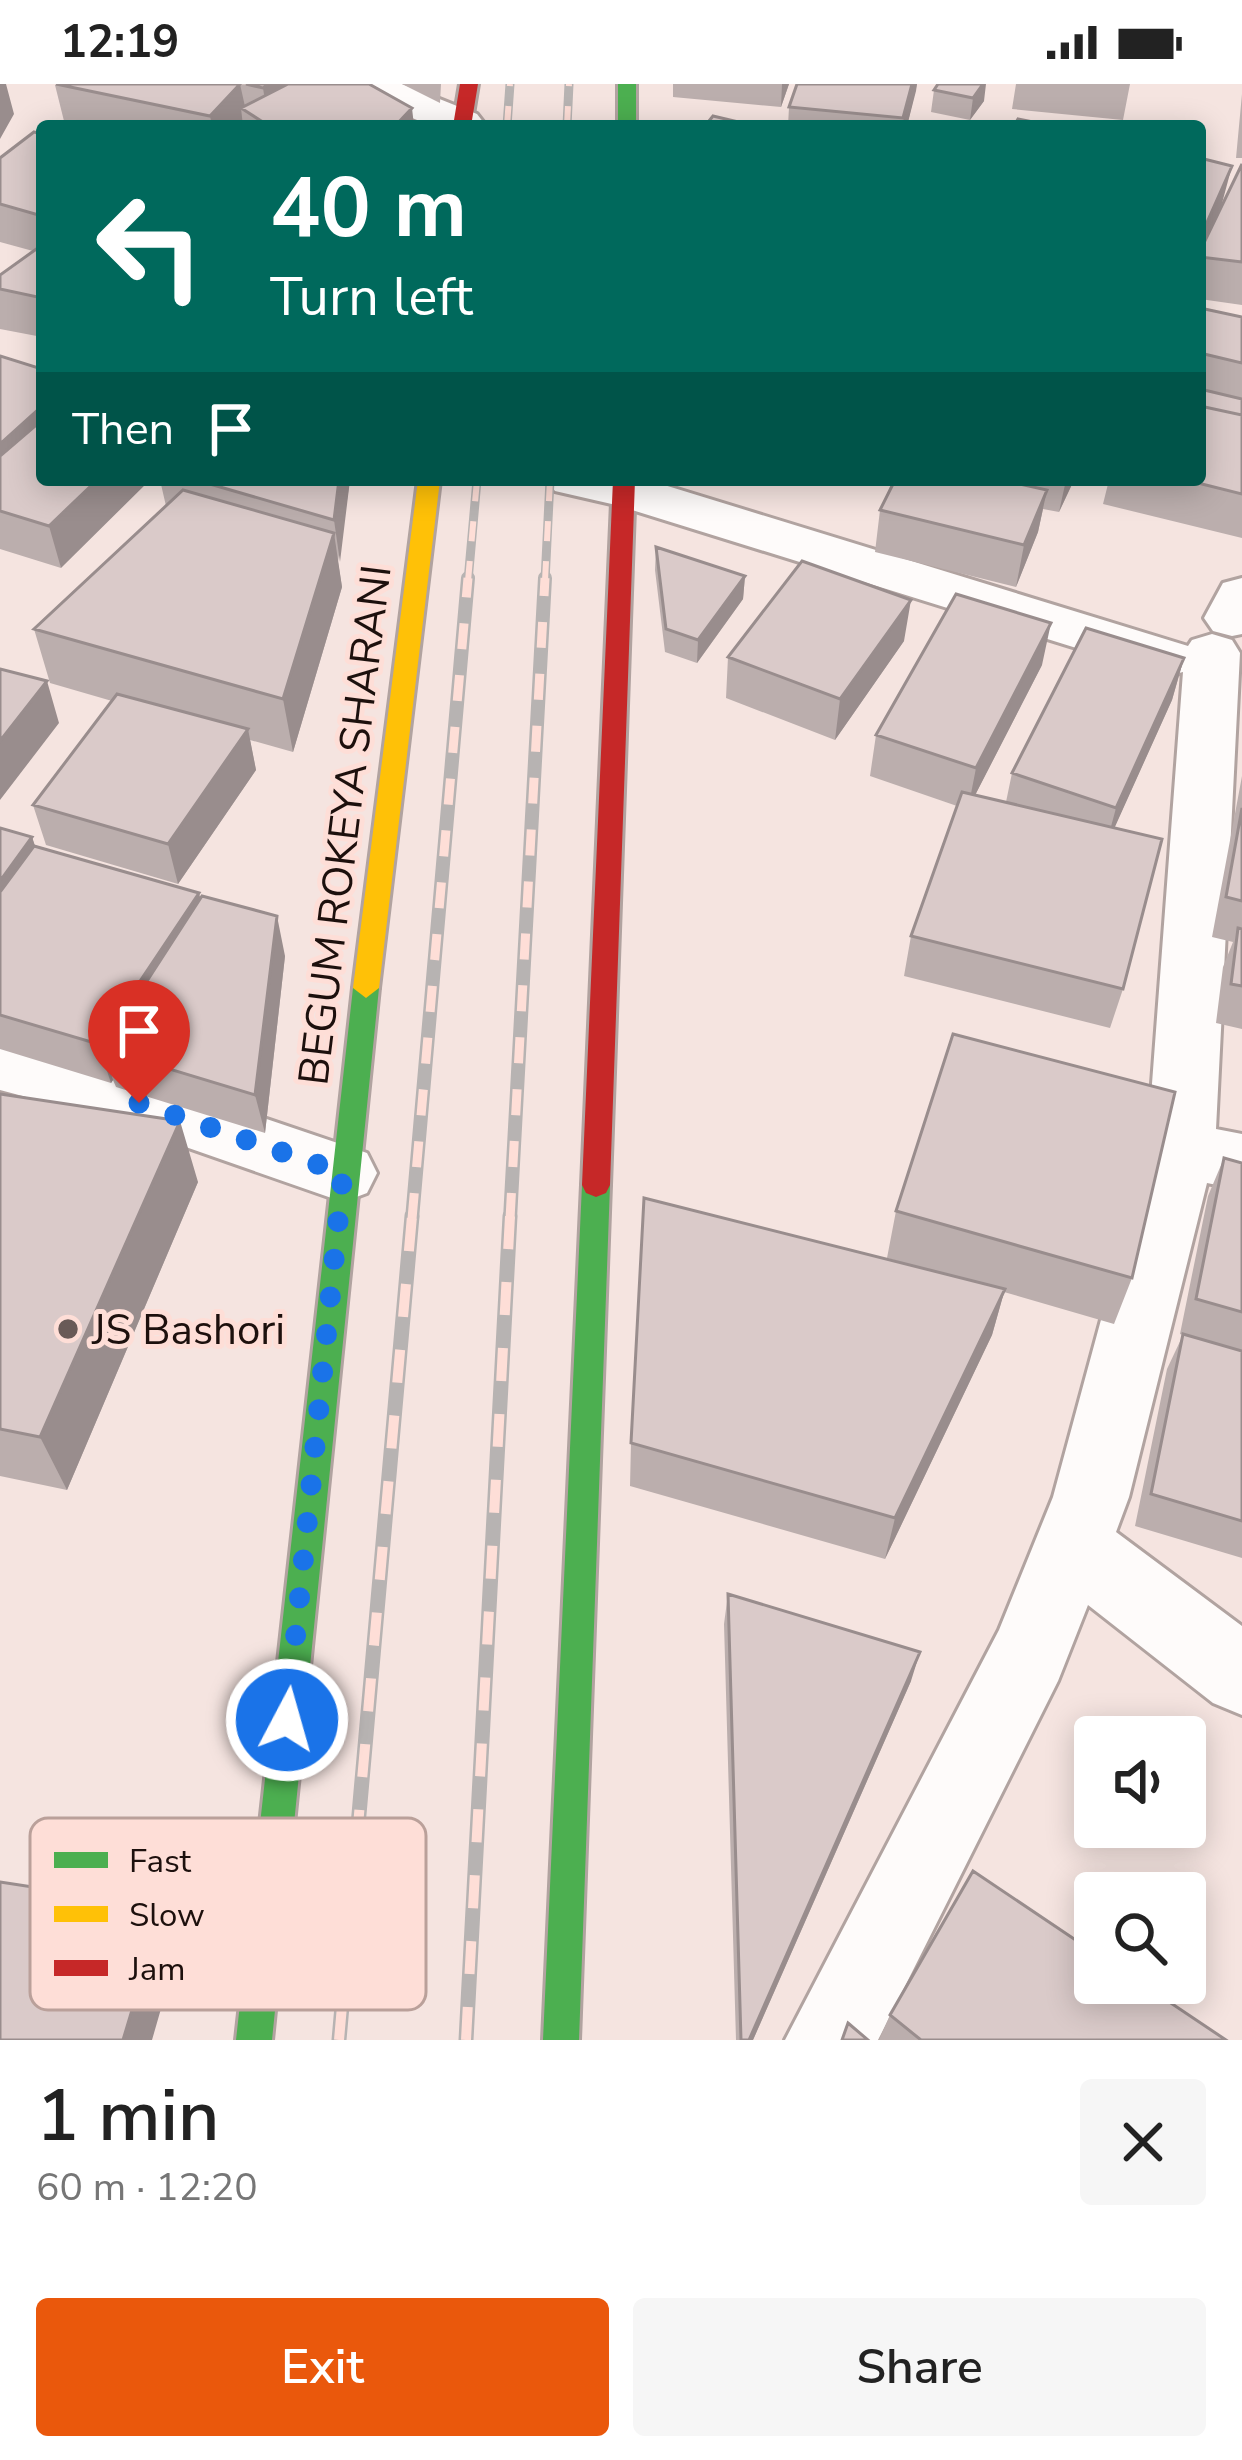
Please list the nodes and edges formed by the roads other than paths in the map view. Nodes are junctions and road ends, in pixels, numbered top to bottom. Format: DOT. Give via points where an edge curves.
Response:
graph roads {
  1 [pos="365,84"];
  2 [pos="627,84"];
  3 [pos="465,106"];
  4 [pos="627,120"];
  5 [pos="428,486"];
  6 [pos="607,486"];
  7 [pos="617,486"];
  8 [pos="1232,622"];
  9 [pos="0,1064"];
  10 [pos="1211,1156"];
  11 [pos="343,1173"];
  12 [pos="1072,1545"];
  13 [pos="1242,1675"];
  14 [pos="277,1818"];
  15 [pos="257,2010"];
  16 [pos="254,2040"];
  17 [pos="561,2040"];
  18 [pos="830,2040"];
  1 -- 3 [label="street"];
  2 -- 4 [label="main road"];
  5 -- 11 [label="main road, BEGUM ROKEYA SHARANI"];
  6 -- 17 [label="main road"];
  7 -- 8 [label="street" via="1168,658"];
  8 -- 10 [label="street"];
  9 -- 11 [label="street"];
  10 -- 12 [label="street"];
  11 -- 14 [label="main road, BEGUM ROKEYA SHARANI"];
  12 -- 13 [label="street"];
  12 -- 18 [label="street" via="1030,1653"];
  15 -- 16 [label="main road, BEGUM ROKEYA SHARANI"];
}
